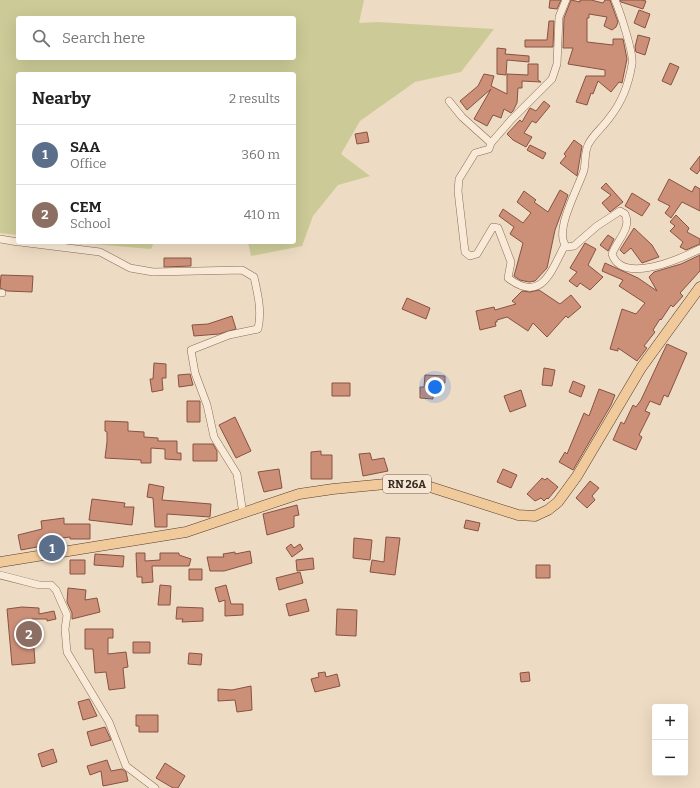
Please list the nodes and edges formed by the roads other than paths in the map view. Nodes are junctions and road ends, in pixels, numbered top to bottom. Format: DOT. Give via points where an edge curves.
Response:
graph roads {
  1 [pos="566,0"];
  2 [pos="615,0"];
  3 [pos="449,101"];
  4 [pos="491,143"];
  5 [pos="0,239"];
  6 [pos="16,242"];
  7 [pos="35,244"];
  8 [pos="565,245"];
  9 [pos="700,249"];
  10 [pos="700,287"];
  11 [pos="243,514"];
  12 [pos="0,562"];
  13 [pos="0,575"];
  14 [pos="155,788"];
  1 -- 4 [label="street" via="559,17 557,64 552,79"];
  2 -- 8 [label="street" via="633,62 629,82 611,117 588,144 584,170 563,225 562,238"];
  3 -- 4 [label="street" via="462,117"];
  4 -- 8 [label="street" via="489,149 475,153 459,179 466,252 470,256 477,254 493,227 498,228 511,262 508,278 531,289 540,285 549,276"];
  5 -- 6 [label="street"];
  7 -- 11 [label="street" via="100,252 130,268 197,272 242,270 254,277 259,297 258,329 228,335 191,350 195,373 207,406 214,437 237,474"];
  8 -- 9 [label="street" via="574,246 620,211 628,220 627,227 612,254 621,266 641,269"];
  10 -- 11 [label="main road, RN 26A" via="641,368 577,476 558,502 548,510 535,516 518,515 424,485 396,483 333,488 300,494"];
  11 -- 12 [label="main road, RN 26A" via="186,532"];
  13 -- 14 [label="street" via="39,585 51,585 56,590 67,615 67,652 109,722 126,766"];
}
